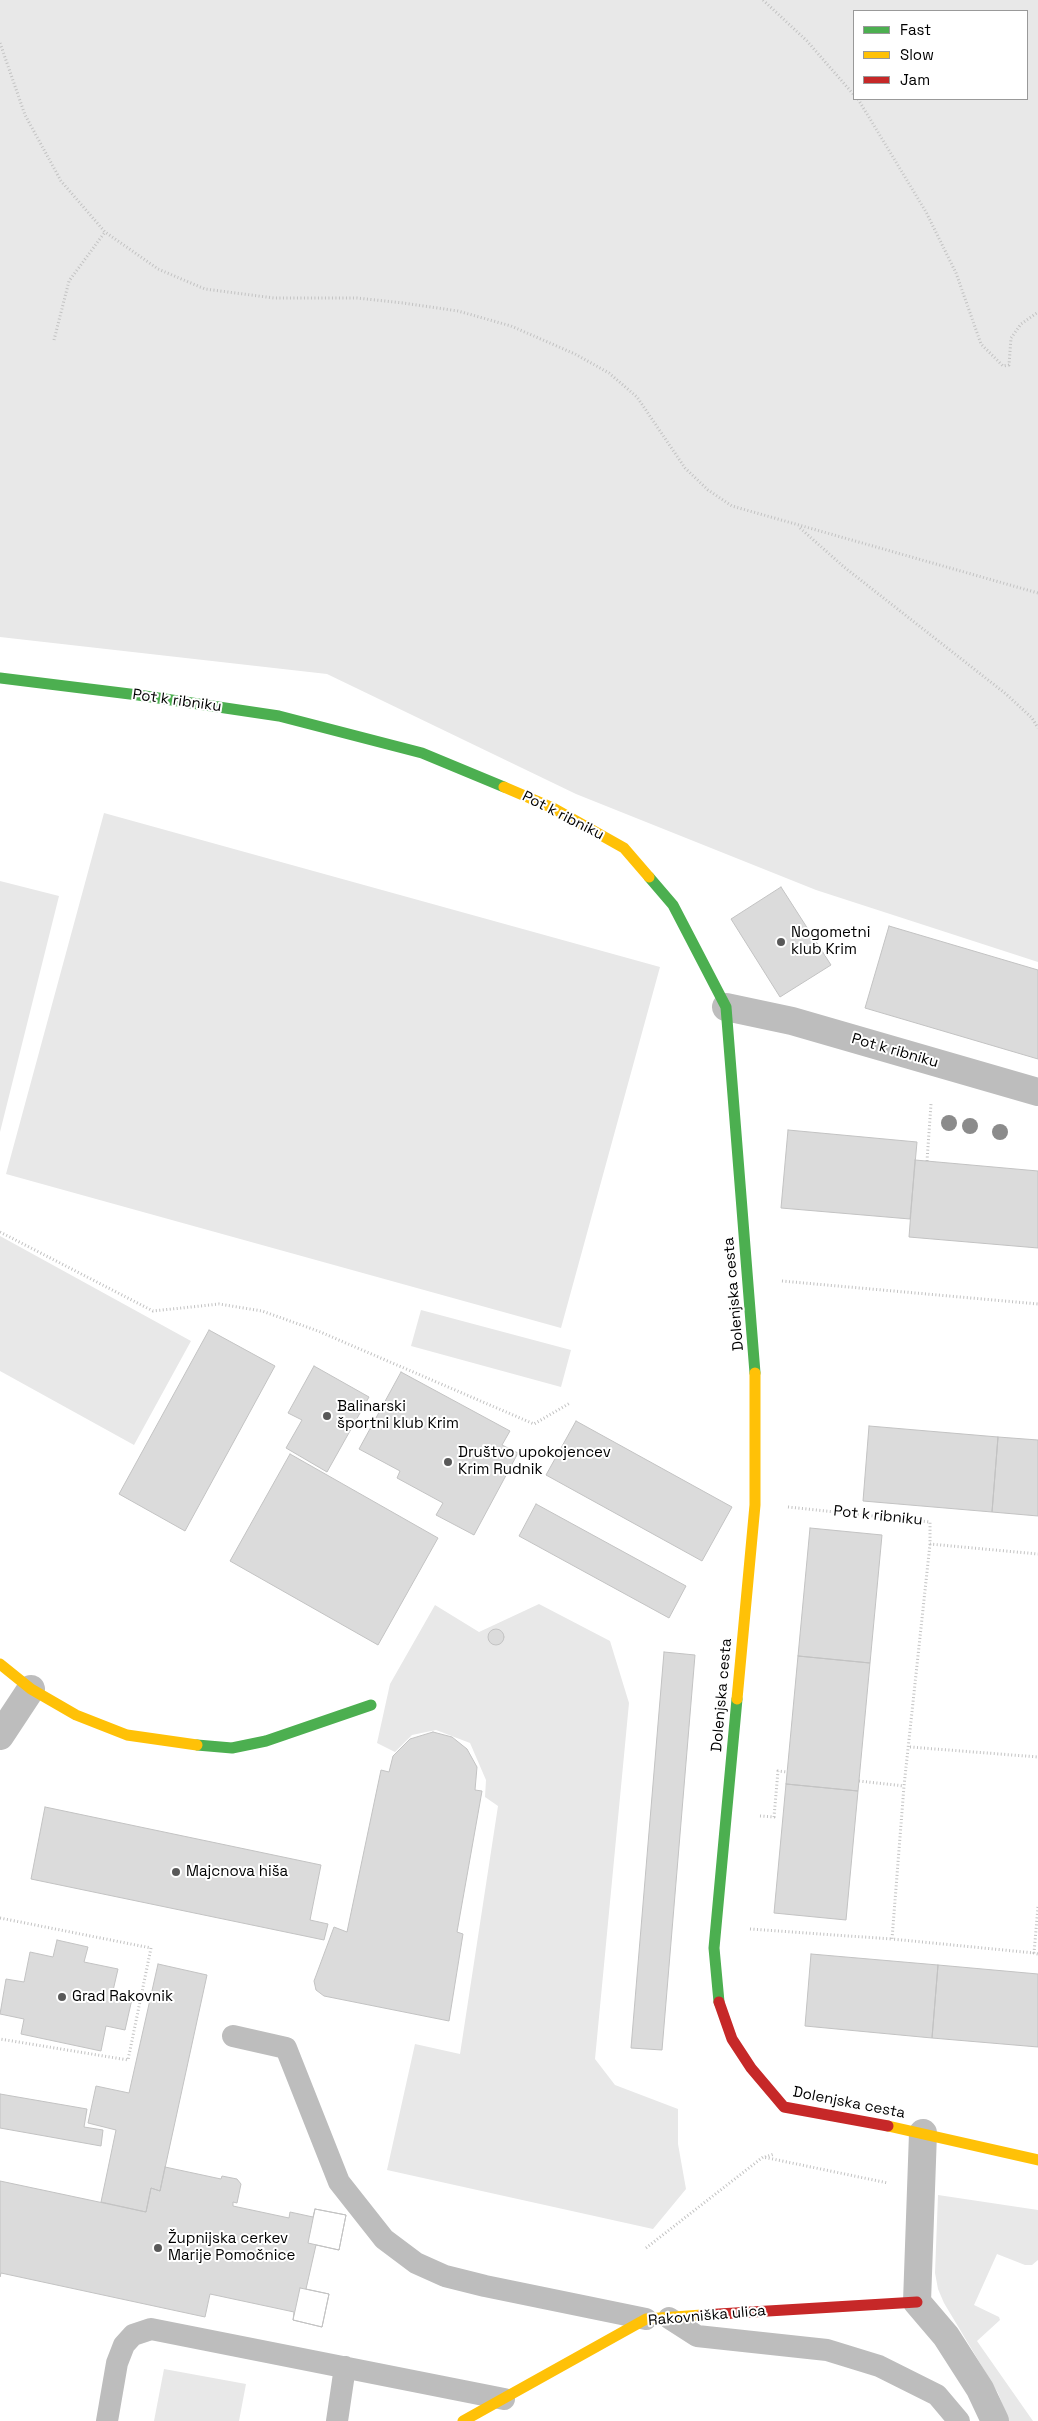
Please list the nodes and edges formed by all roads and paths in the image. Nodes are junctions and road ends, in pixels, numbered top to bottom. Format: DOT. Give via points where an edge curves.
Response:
graph roads {
  1 [pos="763,0"];
  2 [pos="0,43"];
  3 [pos="853,94"];
  4 [pos="859,100"];
  5 [pos="105,232"];
  6 [pos="1038,312"];
  7 [pos="54,340"];
  8 [pos="797,526"];
  9 [pos="1038,593"];
  10 [pos="0,678"];
  11 [pos="1038,728"];
  12 [pos="726,1007"];
  13 [pos="1038,1092"];
  14 [pos="931,1104"];
  15 [pos="927,1161"];
  16 [pos="0,1232"];
  17 [pos="779,1281"];
  18 [pos="1038,1304"];
  19 [pos="570,1403"];
  20 [pos="755,1505"];
  21 [pos="930,1544"];
  22 [pos="1038,1554"];
  23 [pos="0,1664"];
  24 [pos="31,1689"];
  25 [pos="371,1705"];
  26 [pos="0,1736"];
  27 [pos="910,1747"];
  28 [pos="1038,1757"];
  29 [pos="787,1772"];
  30 [pos="859,1781"];
  31 [pos="904,1786"];
  32 [pos="752,1816"];
  33 [pos="1038,1907"];
  34 [pos="0,1918"];
  35 [pos="892,1939"];
  36 [pos="714,1948"];
  37 [pos="1036,1954"];
  38 [pos="233,2036"];
  39 [pos="0,2039"];
  40 [pos="923,2133"];
  41 [pos="774,2154"];
  42 [pos="762,2157"];
  43 [pos="1038,2160"];
  44 [pos="890,2183"];
  45 [pos="646,2248"];
  46 [pos="916,2302"];
  47 [pos="669,2318"];
  48 [pos="646,2320"];
  49 [pos="345,2367"];
  50 [pos="504,2399"];
  51 [pos="107,2421"];
  52 [pos="337,2421"];
  53 [pos="463,2421"];
  54 [pos="959,2421"];
  55 [pos="995,2421"];
  1 -- 3 [label="path" via="807,41"];
  2 -- 5 [label="path" via="25,115 61,181"];
  4 -- 6 [label="path" via="926,212 956,273 981,344 1004,366 1009,365 1011,338 1021,324"];
  5 -- 7 [label="path" via="70,282"];
  5 -- 8 [label="path" via="158,269 205,289 274,298 357,298 403,303 458,311 510,326 575,354 609,373 637,397 686,468 708,490 732,506"];
  8 -- 9 [label="path"];
  8 -- 11 [label="path" via="844,568 1006,694"];
  10 -- 12 [label="street, Pot k ribniku" via="279,716 422,753 553,808 624,848 673,905"];
  12 -- 13 [label="street, Pot k ribniku" via="792,1021"];
  12 -- 20 [label="street, Dolenjska cesta" via="755,1368"];
  14 -- 15 [label="path"];
  16 -- 19 [label="path" via="153,1311 219,1304 262,1311 318,1331 534,1424"];
  17 -- 18 [label="path"];
  20 -- 21 [label="path, Pot k ribniku" via="930,1522"];
  20 -- 36 [label="street, Dolenjska cesta"];
  21 -- 22 [label="path, Pot k ribniku"];
  21 -- 27 [label="path"];
  23 -- 24 [label="street"];
  24 -- 25 [label="street" via="76,1715 127,1735 178,1744 232,1748 266,1741"];
  24 -- 26 [label="street"];
  27 -- 28 [label="path"];
  27 -- 31 [label="path"];
  29 -- 32 [label="path" via="778,1772 774,1817"];
  30 -- 31 [label="path"];
  31 -- 35 [label="path"];
  33 -- 37 [label="path"];
  34 -- 39 [label="path" via="151,1948 128,2060"];
  35 -- 36 [label="path" via="740,1929"];
  35 -- 37 [label="path"];
  36 -- 40 [label="street, Dolenjska cesta" via="719,2006 732,2039 756,2075 784,2107"];
  38 -- 48 [label="lane" via="286,2048 339,2182 384,2239 416,2263 445,2276 485,2286"];
  40 -- 43 [label="street, Dolenjska cesta"];
  40 -- 46 [label="street"];
  41 -- 42 [label="path"];
  42 -- 44 [label="path"];
  42 -- 45 [label="path"];
  46 -- 47 [label="street, Rakovniška ulica"];
  46 -- 55 [label="street" via="946,2336 980,2389"];
  47 -- 48 [label="street, Rakovniška ulica"];
  47 -- 54 [label="lane" via="697,2336 827,2350 879,2366 938,2394"];
  48 -- 50 [label="street, Rakovniška ulica"];
  49 -- 50 [label="lane"];
  49 -- 51 [label="lane" via="151,2329 133,2335 124,2345 117,2363"];
  49 -- 52 [label="lane"];
  50 -- 53 [label="street, Rakovniška ulica"];
}
